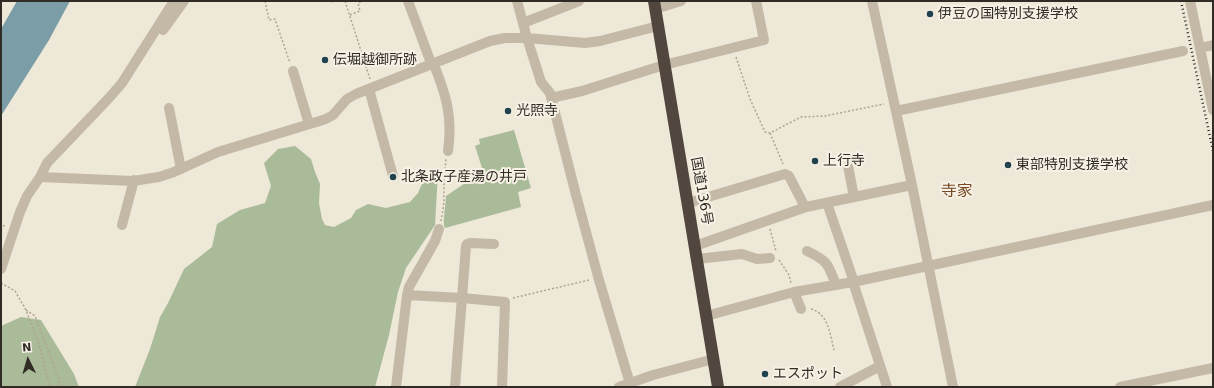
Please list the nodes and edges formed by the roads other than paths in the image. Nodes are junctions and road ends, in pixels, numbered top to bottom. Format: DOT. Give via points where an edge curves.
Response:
graph roads {
  1 [pos="174,1"];
  2 [pos="184,1"];
  3 [pos="408,1"];
  4 [pos="517,1"];
  5 [pos="579,1"];
  6 [pos="681,1"];
  7 [pos="756,1"];
  8 [pos="872,1"];
  9 [pos="1190,1"];
  10 [pos="654,5"];
  11 [pos="523,23"];
  12 [pos="658,26"];
  13 [pos="151,37"];
  14 [pos="527,38"];
  15 [pos="1213,45"];
  16 [pos="1200,48"];
  17 [pos="1183,51"];
  18 [pos="432,63"];
  19 [pos="664,65"];
  20 [pos="292,71"];
  21 [pos="371,88"];
  22 [pos="551,98"];
  23 [pos="895,106"];
  24 [pos="169,108"];
  25 [pos="1213,110"];
  26 [pos="309,124"];
  27 [pos="448,151"];
  28 [pos="848,166"];
  29 [pos="181,169"];
  30 [pos="393,176"];
  31 [pos="40,177"];
  32 [pos="134,180"];
  33 [pos="912,185"];
  34 [pos="854,197"];
  35 [pos="688,203"];
  36 [pos="827,203"];
  37 [pos="1213,205"];
  38 [pos="805,207"];
  39 [pos="122,225"];
  40 [pos="439,229"];
  41 [pos="494,244"];
  42 [pos="695,246"];
  43 [pos="807,251"];
  44 [pos="770,258"];
  45 [pos="697,259"];
  46 [pos="928,266"];
  47 [pos="1,270"];
  48 [pos="854,282"];
  49 [pos="836,285"];
  50 [pos="794,292"];
  51 [pos="407,295"];
  52 [pos="462,298"];
  53 [pos="801,309"];
  54 [pos="706,316"];
  55 [pos="714,359"];
  56 [pos="880,366"];
  57 [pos="1213,368"];
  58 [pos="630,385"];
  59 [pos="396,387"];
  60 [pos="455,387"];
  61 [pos="502,387"];
  62 [pos="619,387"];
  63 [pos="718,387"];
  64 [pos="840,387"];
  65 [pos="887,387"];
  66 [pos="953,387"];
  67 [pos="1120,387"];
  1 -- 13 [label="street"];
  2 -- 13 [label="street" via="163,31"];
  3 -- 18 [label="street"];
  4 -- 11 [label="street"];
  5 -- 11 [label="street"];
  6 -- 10 [label="street"];
  7 -- 19 [label="street" via="764,40"];
  8 -- 23 [label="street"];
  9 -- 16 [label="street"];
  10 -- 12 [label="highway, 国道136号"];
  11 -- 14 [label="street"];
  12 -- 14 [label="street" via="585,43"];
  12 -- 19 [label="highway, 国道136号"];
  13 -- 31 [label="street" via="122,82 47,163"];
  14 -- 18 [label="street" via="490,41"];
  14 -- 22 [label="street" via="541,82"];
  15 -- 16 [label="street"];
  16 -- 25 [label="street"];
  17 -- 23 [label="street"];
  18 -- 21 [label="street"];
  18 -- 27 [label="street" via="445,92 449,110"];
  19 -- 22 [label="street"];
  19 -- 35 [label="highway, 国道136号"];
  20 -- 26 [label="street"];
  21 -- 26 [label="street" via="347,99 333,115"];
  21 -- 30 [label="street"];
  22 -- 58 [label="street" via="598,278"];
  23 -- 33 [label="street"];
  24 -- 29 [label="street"];
  26 -- 29 [label="street" via="218,152"];
  28 -- 34 [label="street"];
  29 -- 32 [label="street" via="159,177"];
  31 -- 32 [label="street"];
  31 -- 47 [label="street" via="20,212"];
  32 -- 39 [label="street"];
  33 -- 34 [label="street"];
  33 -- 46 [label="street"];
  34 -- 36 [label="street"];
  35 -- 38 [label="street" via="782,174 788,175"];
  35 -- 42 [label="highway, 国道136号"];
  36 -- 38 [label="street"];
  36 -- 48 [label="street"];
  37 -- 46 [label="street"];
  38 -- 42 [label="street"];
  40 -- 51 [label="street"];
  41 -- 52 [label="street" via="467,244"];
  42 -- 45 [label="highway, 国道136号"];
  43 -- 49 [label="street" via="828,264"];
  44 -- 45 [label="street" via="757,259 742,254"];
  45 -- 54 [label="highway, 国道136号"];
  46 -- 48 [label="street"];
  46 -- 66 [label="street"];
  48 -- 49 [label="street"];
  48 -- 56 [label="street"];
  49 -- 50 [label="street"];
  50 -- 53 [label="street"];
  50 -- 54 [label="street"];
  51 -- 52 [label="street"];
  51 -- 59 [label="street"];
  52 -- 60 [label="street"];
  52 -- 61 [label="street" via="505,303"];
  54 -- 55 [label="highway, 国道136号"];
  55 -- 58 [label="street" via="653,375"];
  55 -- 63 [label="highway, 国道136号"];
  56 -- 64 [label="street"];
  56 -- 65 [label="street"];
  57 -- 67 [label="street"];
  58 -- 62 [label="street"];
}
